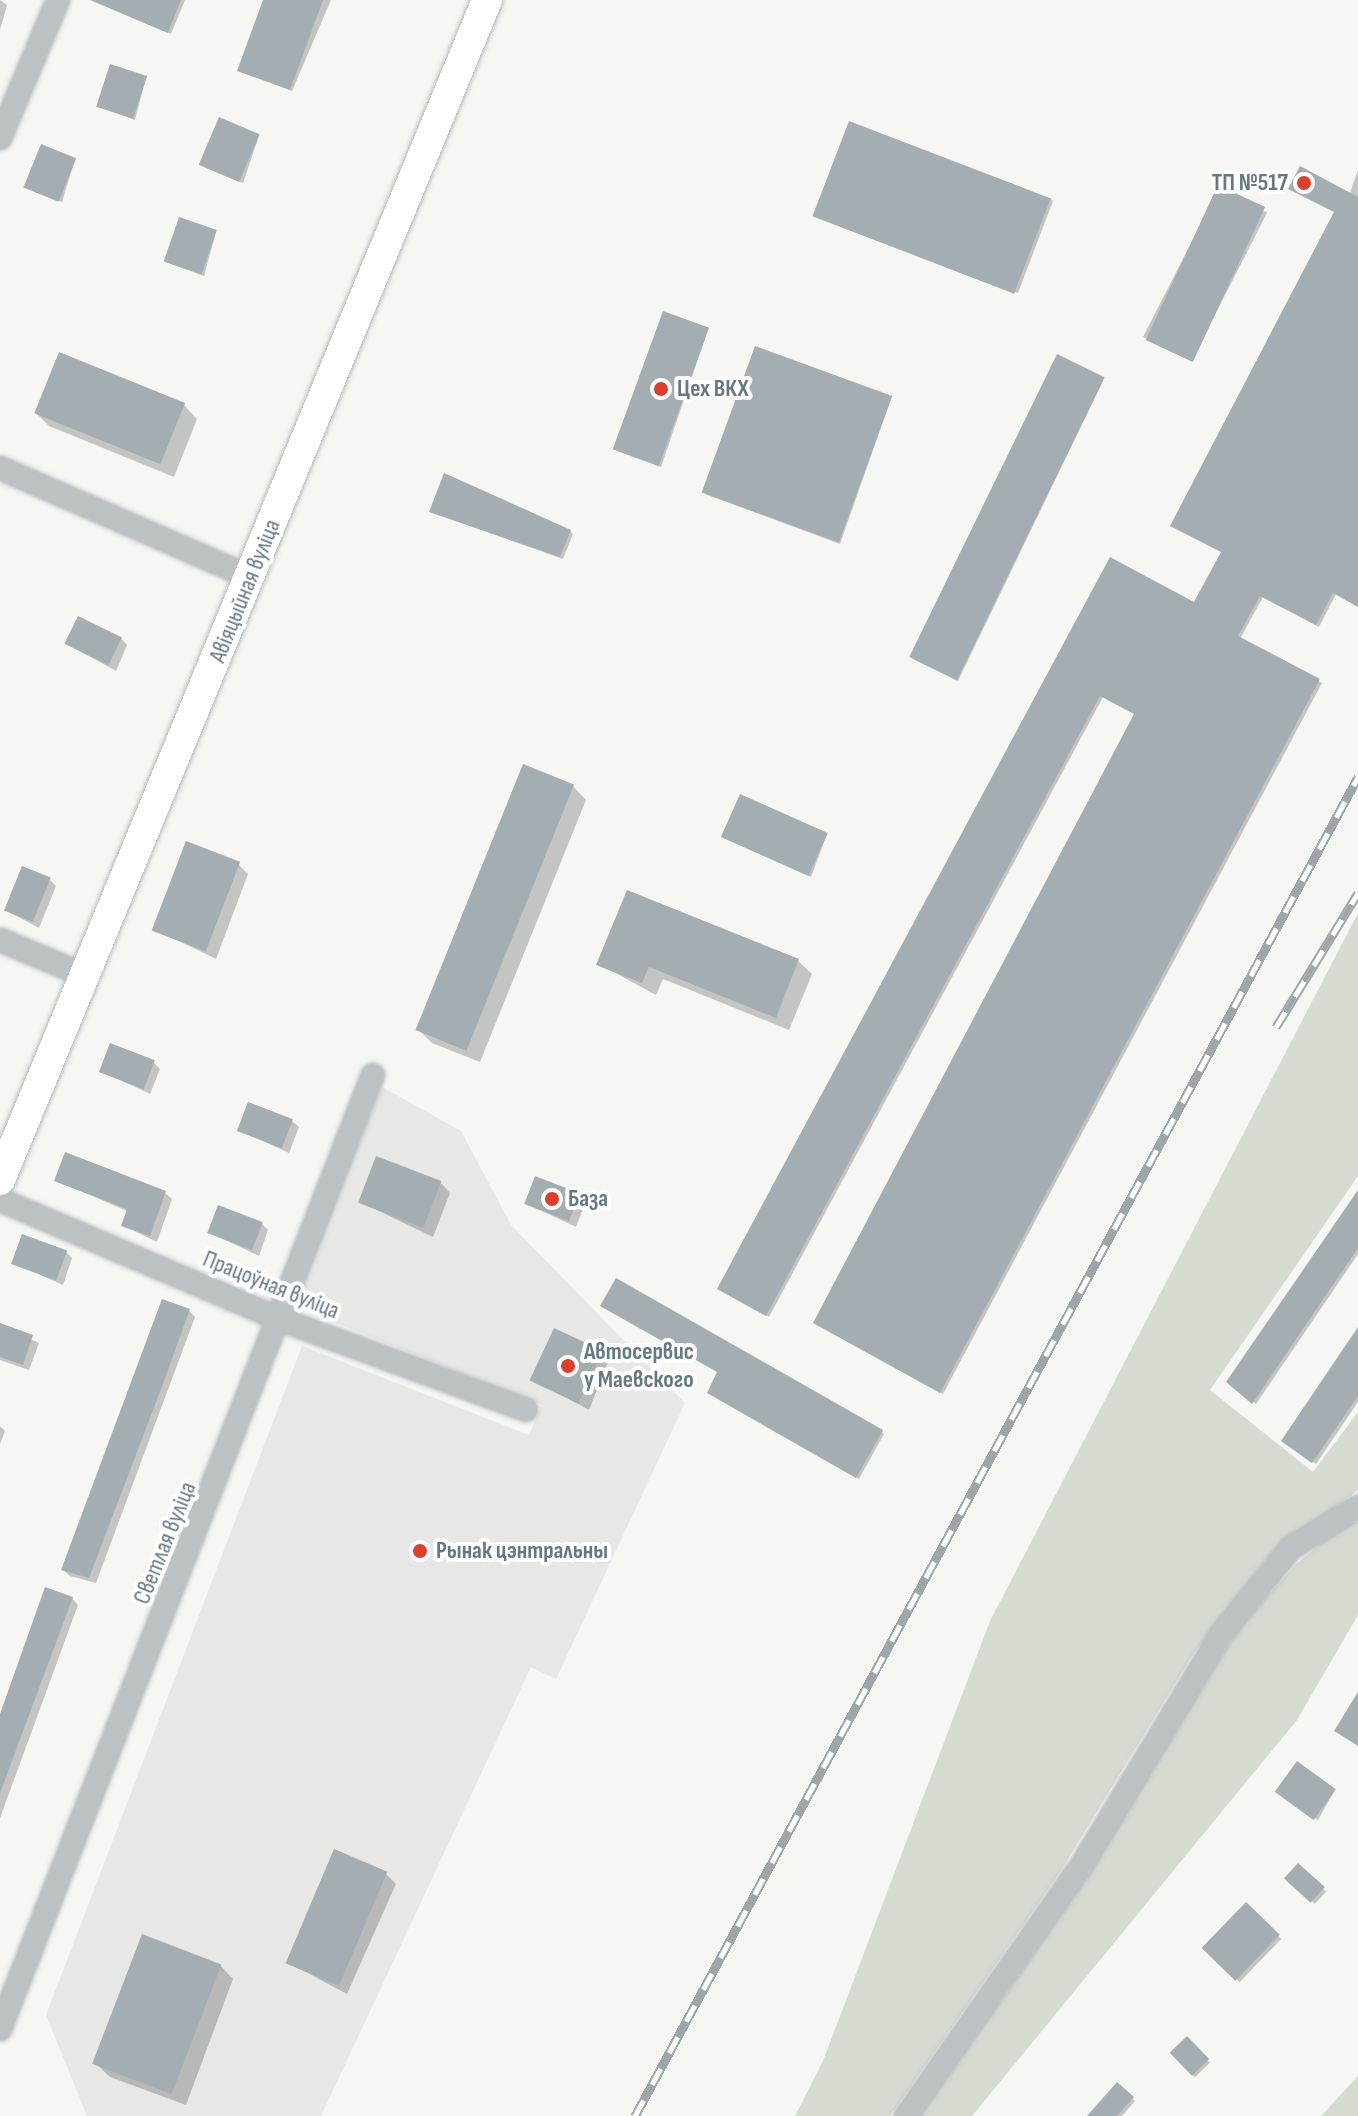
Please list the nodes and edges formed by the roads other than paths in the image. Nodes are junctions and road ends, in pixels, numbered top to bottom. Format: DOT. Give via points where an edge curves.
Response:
graph roads {
  1 [pos="58,0"];
  2 [pos="487,0"];
  3 [pos="0,138"];
  4 [pos="0,468"];
  5 [pos="250,577"];
  6 [pos="0,940"];
  7 [pos="86,976"];
  8 [pos="373,1075"];
  9 [pos="0,1180"];
  10 [pos="0,1200"];
  11 [pos="282,1320"];
  12 [pos="526,1410"];
  13 [pos="1358,1507"];
  14 [pos="0,2029"];
  15 [pos="906,2116"];
  1 -- 3 [label="street"];
  2 -- 5 [label="street, Авіяцыйная вуліца"];
  4 -- 5 [label="street"];
  5 -- 7 [label="street, Авіяцыйная вуліца"];
  6 -- 7 [label="street"];
  7 -- 9 [label="street, Авіяцыйная вуліца"];
  8 -- 11 [label="street, Светлая вуліца"];
  10 -- 11 [label="street, Працоўная вуліца"];
  11 -- 12 [label="street, Працоўная вуліца"];
  11 -- 14 [label="street, Светлая вуліца"];
  13 -- 15 [label="street" via="1291,1548 1222,1633 1082,1865"];
}
